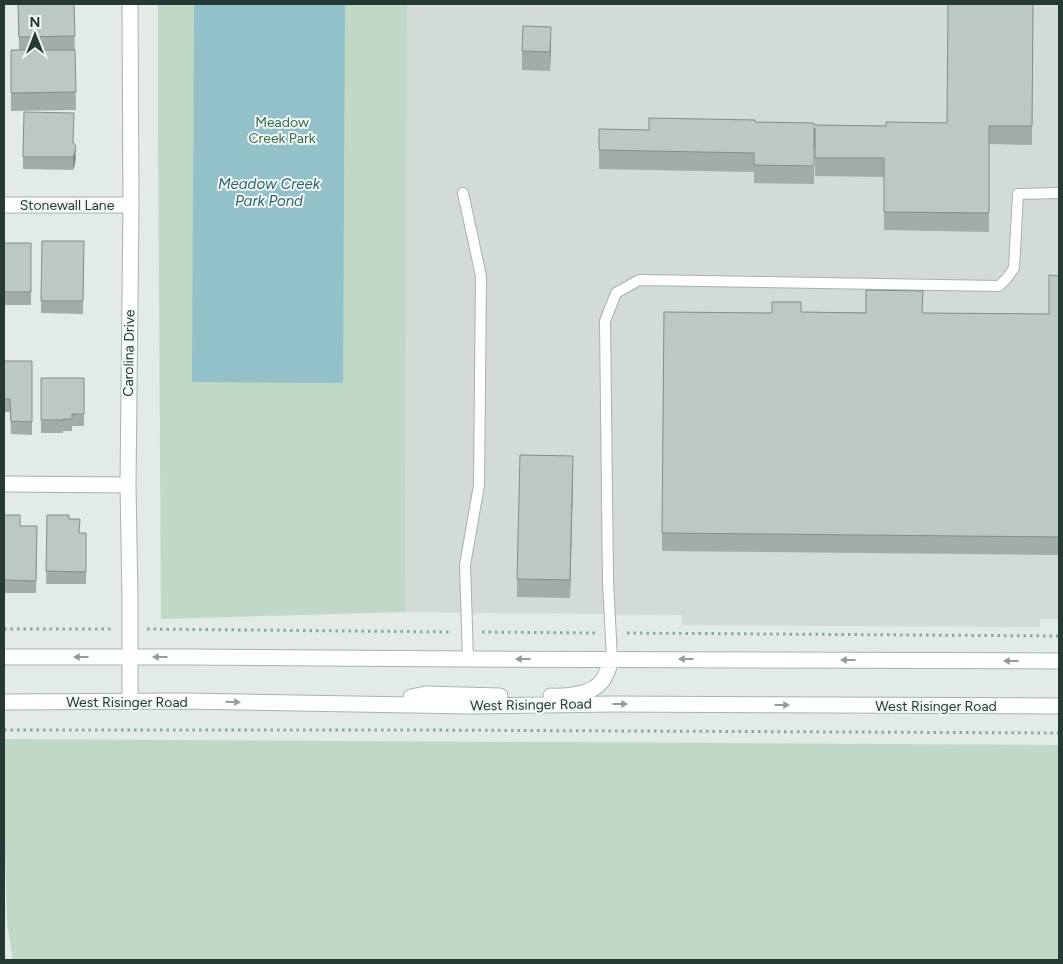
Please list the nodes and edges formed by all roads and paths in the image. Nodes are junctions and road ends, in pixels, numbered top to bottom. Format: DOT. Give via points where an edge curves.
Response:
graph roads {
  1 [pos="130,4"];
  2 [pos="463,193"];
  3 [pos="1059,194"];
  4 [pos="4,205"];
  5 [pos="131,205"];
  6 [pos="4,484"];
  7 [pos="128,484"];
  8 [pos="4,629"];
  9 [pos="130,629"];
  10 [pos="467,632"];
  11 [pos="611,633"];
  12 [pos="1059,636"];
  13 [pos="4,657"];
  14 [pos="130,657"];
  15 [pos="468,659"];
  16 [pos="612,659"];
  17 [pos="1059,661"];
  18 [pos="130,701"];
  19 [pos="4,702"];
  20 [pos="396,704"];
  21 [pos="1059,706"];
  22 [pos="4,730"];
  23 [pos="1059,733"];
  1 -- 5 [label="main road, Carolina Drive"];
  2 -- 10 [label="lane" via="480,276 479,485 465,565"];
  3 -- 11 [label="lane" via="1018,194 1014,268 999,286 639,280 616,293 605,321"];
  4 -- 5 [label="main road, Stonewall Lane"];
  5 -- 7 [label="main road, Carolina Drive"];
  6 -- 7 [label="main road"];
  7 -- 9 [label="main road, Carolina Drive"];
  8 -- 9 [label="path"];
  9 -- 10 [label="path"];
  9 -- 14 [label="main road, Carolina Drive"];
  10 -- 11 [label="path"];
  10 -- 15 [label="lane"];
  11 -- 12 [label="path"];
  11 -- 16 [label="lane"];
  14 -- 13 [label="main road, one-way"];
  15 -- 14 [label="main road, one-way"];
  14 -- 18 [label="main road, Carolina Drive"];
  16 -- 15 [label="main road, one-way"];
  17 -- 16 [label="main road, one-way"];
  16 -- 20 [label="main road" via="602,681 589,691 557,696 426,694 411,696"];
  18 -- 19 [label="main road, West Risinger Road"];
  18 -- 20 [label="main road, West Risinger Road, one-way"];
  20 -- 21 [label="main road, West Risinger Road, one-way"];
  22 -- 23 [label="path"];
}
